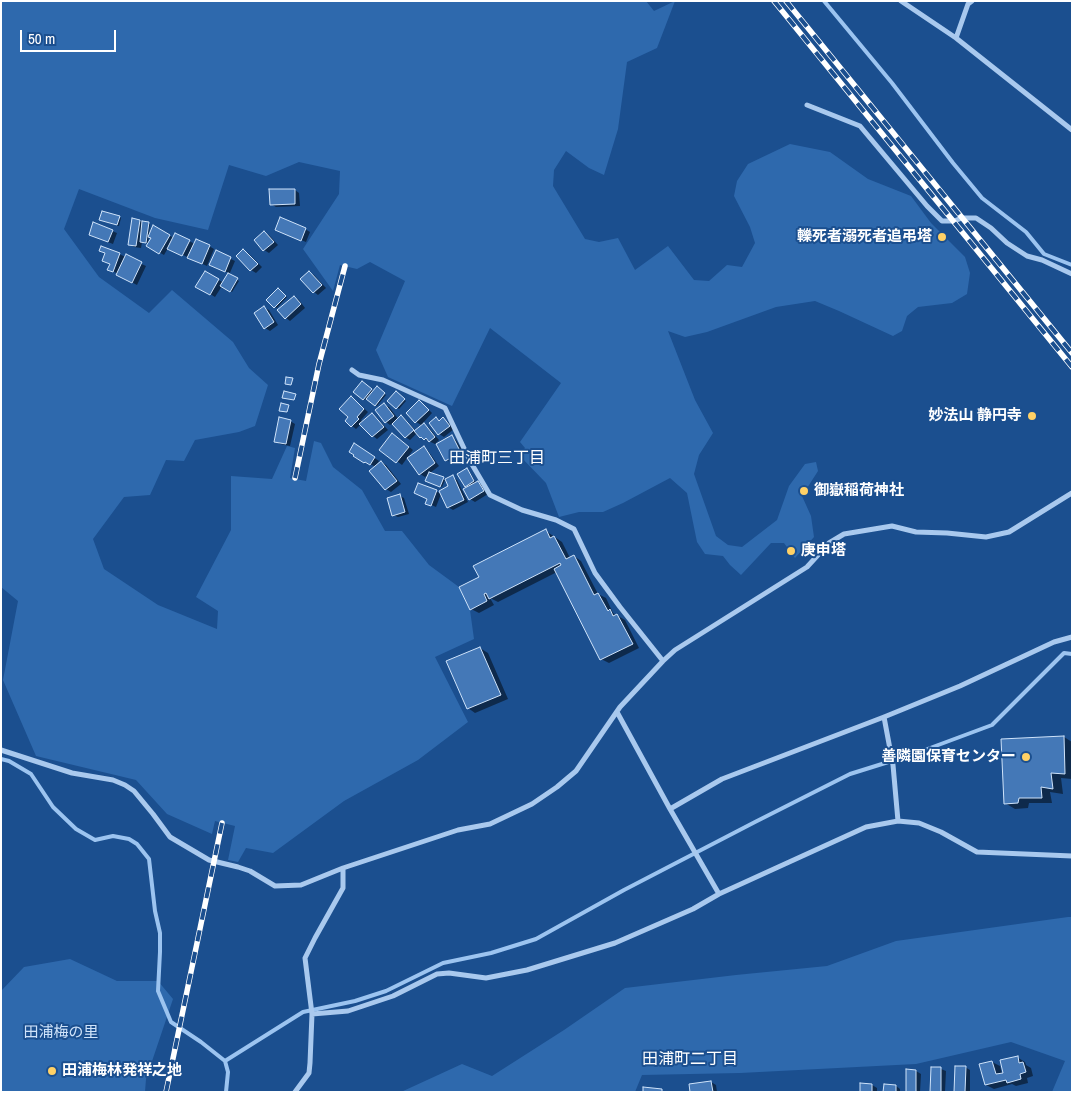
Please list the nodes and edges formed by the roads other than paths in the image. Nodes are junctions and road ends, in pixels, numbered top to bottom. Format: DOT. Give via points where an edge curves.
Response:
graph roads {
  1 [pos="901,1"];
  2 [pos="972,1"];
  3 [pos="956,38"];
  4 [pos="807,105"];
  5 [pos="1072,130"];
  6 [pos="1072,274"];
  7 [pos="352,370"];
  8 [pos="1072,493"];
  9 [pos="1072,638"];
  10 [pos="663,661"];
  11 [pos="617,712"];
  12 [pos="884,717"];
  13 [pos="1,750"];
  14 [pos="670,810"];
  15 [pos="898,821"];
  16 [pos="1072,856"];
  17 [pos="343,868"];
  18 [pos="719,894"];
  19 [pos="312,1014"];
  20 [pos="294,1092"];
  1 -- 3 [label="street"];
  2 -- 3 [label="street"];
  3 -- 5 [label="street"];
  4 -- 6 [label="street" via="860,126 942,221 976,218 1027,256"];
  7 -- 10 [label="street" via="445,408 490,495 574,529 595,574"];
  8 -- 10 [label="street" via="1009,532 986,537 916,532 892,526 844,534 829,543 807,567 675,650"];
  9 -- 12 [label="street" via="1054,642"];
  10 -- 11 [label="street"];
  11 -- 14 [label="street"];
  11 -- 17 [label="street" via="576,771 532,804 490,824 458,830"];
  12 -- 14 [label="street" via="722,779"];
  12 -- 15 [label="street" via="893,765"];
  13 -- 17 [label="street" via="72,773 125,785 134,791 170,837 209,860 250,871 275,886 301,885"];
  14 -- 18 [label="street"];
  15 -- 16 [label="street" via="919,823 977,852"];
  15 -- 18 [label="street" via="866,827"];
  17 -- 19 [label="street" via="343,888 306,958"];
  18 -- 19 [label="street" via="615,943 527,970 486,978 437,974 393,996 348,1011"];
  19 -- 20 [label="street" via="309,1073"];
}
